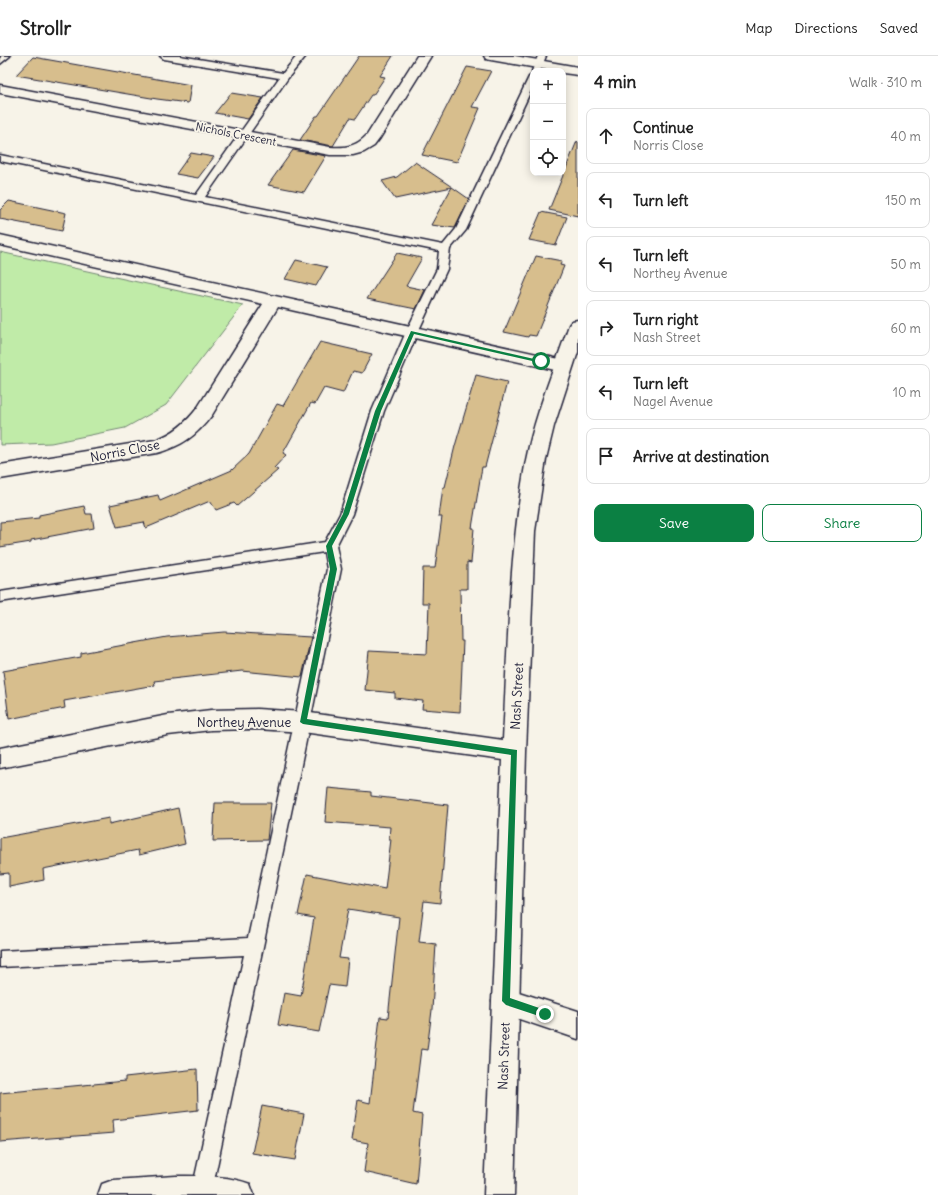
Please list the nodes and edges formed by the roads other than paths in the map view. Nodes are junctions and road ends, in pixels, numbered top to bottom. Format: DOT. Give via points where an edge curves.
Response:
graph roads {
  1 [pos="6,56"];
  2 [pos="164,56"];
  3 [pos="302,56"];
  4 [pos="424,56"];
  5 [pos="491,56"];
  6 [pos="0,61"];
  7 [pos="539,64"];
  8 [pos="578,71"];
  9 [pos="285,76"];
  10 [pos="530,83"];
  11 [pos="0,89"];
  12 [pos="243,135"];
  13 [pos="0,158"];
  14 [pos="198,199"];
  15 [pos="0,240"];
  16 [pos="445,249"];
  17 [pos="273,301"];
  18 [pos="578,325"];
  19 [pos="412,332"];
  20 [pos="564,366"];
  21 [pos="0,472"];
  22 [pos="329,546"];
  23 [pos="0,597"];
  24 [pos="303,722"];
  25 [pos="514,752"];
  26 [pos="0,758"];
  27 [pos="255,946"];
  28 [pos="0,959"];
  29 [pos="506,1001"];
  30 [pos="578,1025"];
  31 [pos="201,1193"];
  32 [pos="113,1195"];
  33 [pos="239,1195"];
  34 [pos="499,1195"];
  1 -- 6 [label="lane"];
  2 -- 9 [label="lane"];
  3 -- 9 [label="lane"];
  4 -- 12 [label="street, Nichols Crescent" via="373,138 356,150 330,151"];
  5 -- 7 [label="street"];
  7 -- 8 [label="street"];
  9 -- 12 [label="lane"];
  10 -- 16 [label="lane" via="461,230"];
  11 -- 12 [label="street, Nichols Crescent"];
  12 -- 14 [label="lane"];
  13 -- 14 [label="lane"];
  14 -- 16 [label="lane"];
  15 -- 17 [label="street"];
  16 -- 19 [label="lane" via="442,269"];
  17 -- 19 [label="street"];
  17 -- 21 [label="street, Norris Close" via="195,424 172,441 147,448"];
  18 -- 20 [label="street, Nash Street"];
  19 -- 20 [label="street"];
  19 -- 22 [label="lane" via="378,411 346,514"];
  20 -- 25 [label="street, Nash Street" via="536,459 526,523"];
  22 -- 23 [label="lane"];
  22 -- 24 [label="lane" via="334,569"];
  24 -- 25 [label="street, Northey Avenue"];
  24 -- 26 [label="street, Northey Avenue" via="257,719 168,725"];
  24 -- 27 [label="lane"];
  25 -- 29 [label="street, Nash Street"];
  27 -- 28 [label="lane"];
  27 -- 31 [label="lane"];
  29 -- 30 [label="street"];
  29 -- 34 [label="street, Nash Street"];
  31 -- 32 [label="street" via="156,1192"];
  31 -- 33 [label="street"];
}
